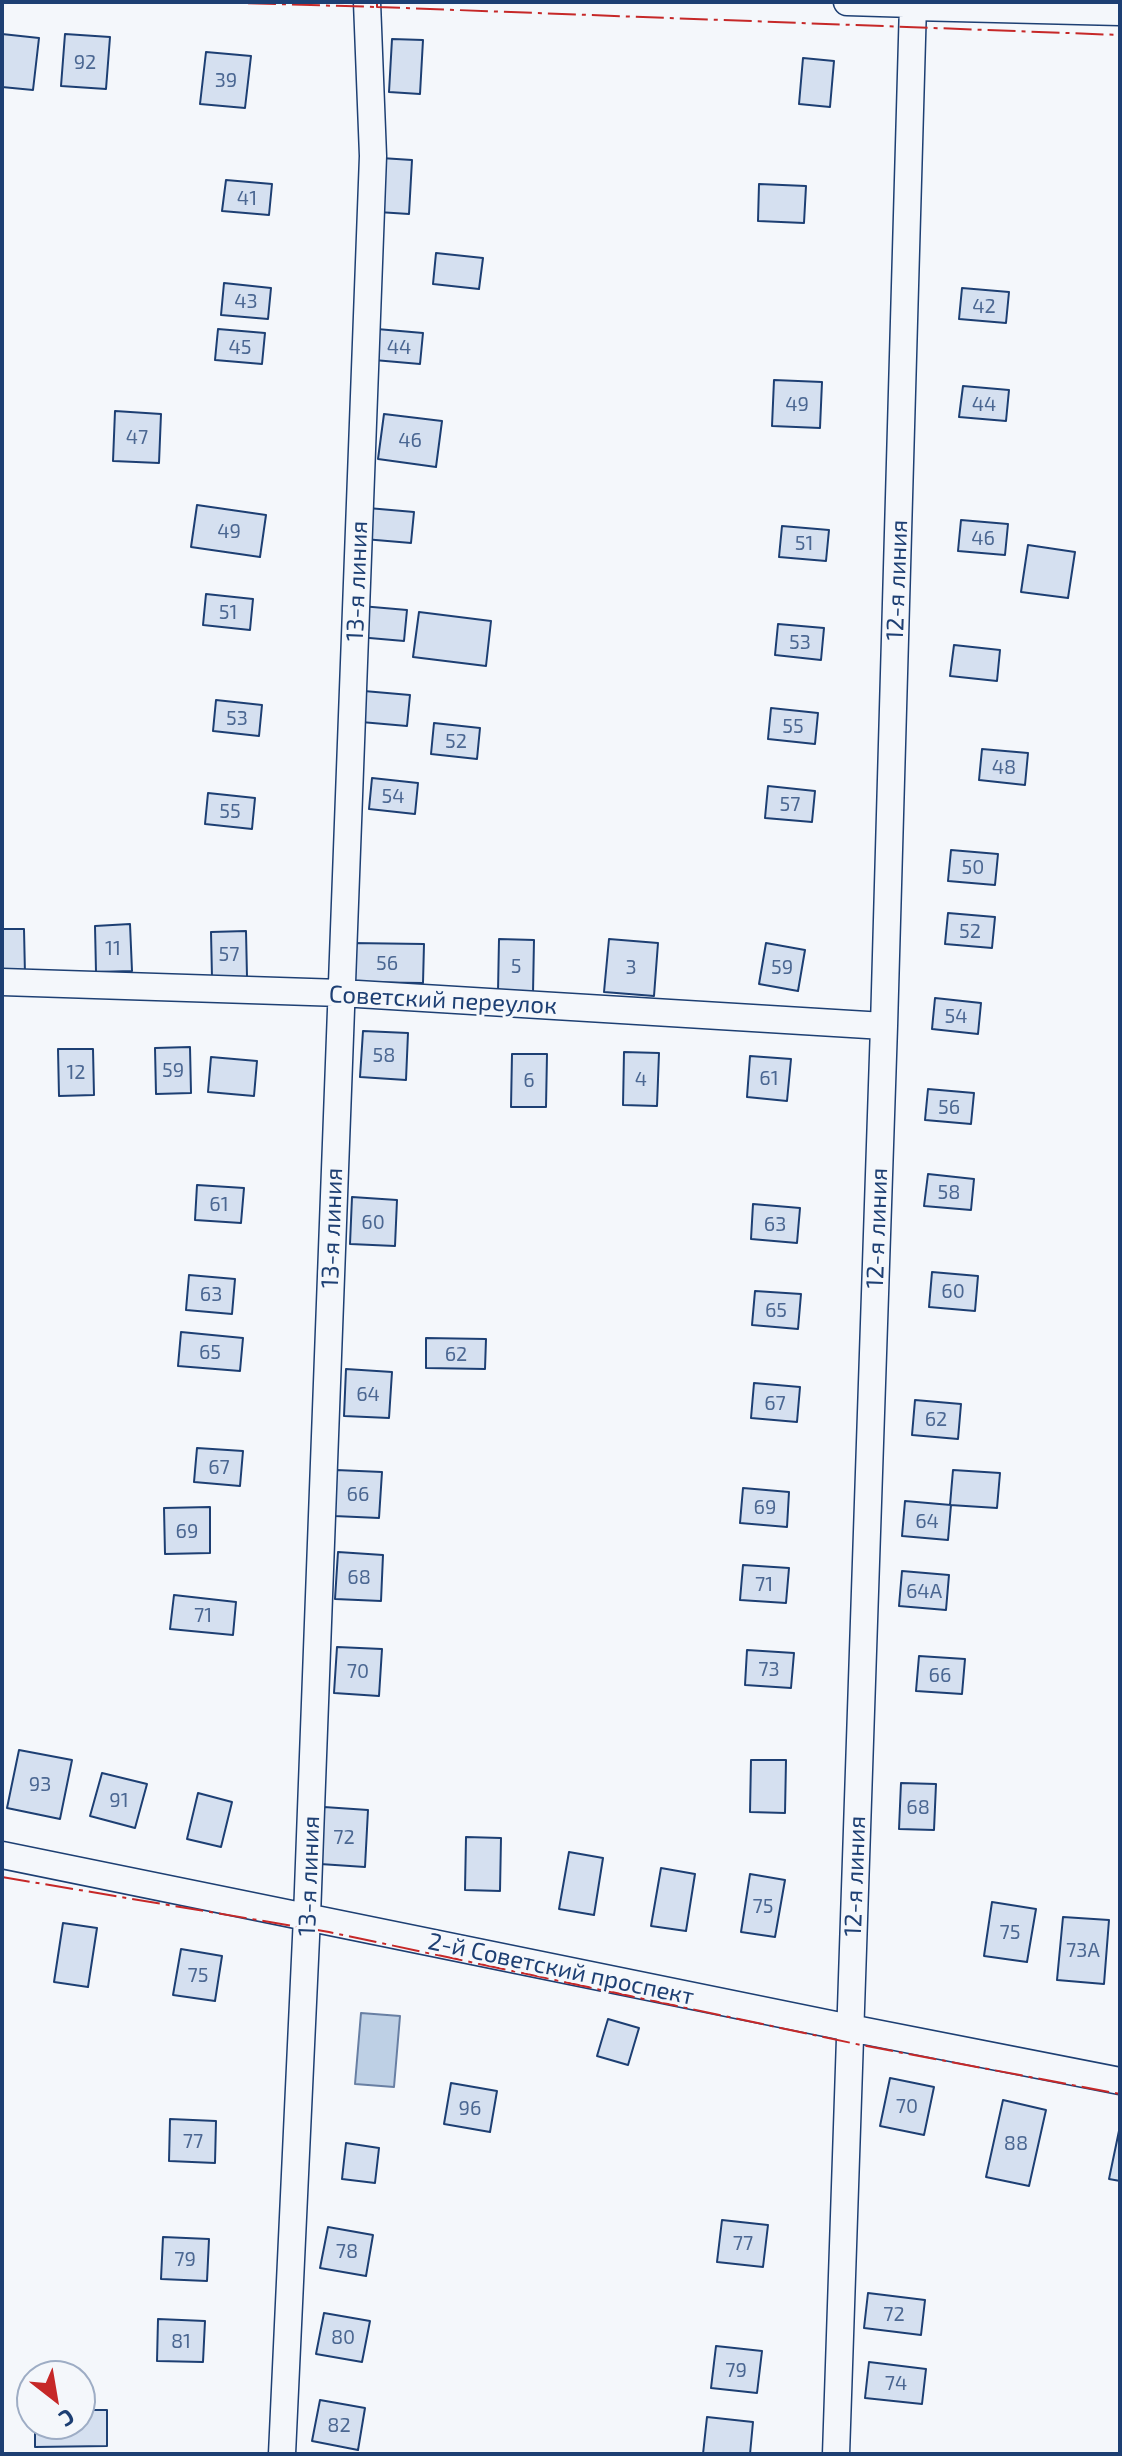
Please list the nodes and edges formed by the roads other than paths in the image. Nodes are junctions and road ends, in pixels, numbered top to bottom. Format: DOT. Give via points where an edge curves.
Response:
graph roads {
  1 [pos="367,2"];
  2 [pos="847,2"];
  3 [pos="913,3"];
  4 [pos="1120,9"];
  5 [pos="2,982"];
  6 [pos="341,993"];
  7 [pos="884,1026"];
  8 [pos="2,1855"];
  9 [pos="307,1916"];
  10 [pos="850,2028"];
  11 [pos="1120,2081"];
  12 [pos="282,2454"];
  13 [pos="836,2454"];
  1 -- 6 [label="street, 13-я линия" via="373,156"];
  2 -- 3 [label="street"];
  3 -- 4 [label="street"];
  3 -- 7 [label="street, 12-я линия"];
  5 -- 6 [label="street, Советский переулок"];
  6 -- 7 [label="street, Советский переулок"];
  6 -- 9 [label="street, 13-я линия"];
  7 -- 10 [label="street, 12-я линия"];
  8 -- 9 [label="street, 2-й Советский проспект"];
  9 -- 10 [label="street, 2-й Советский проспект"];
  9 -- 12 [label="street, 13-я линия"];
  10 -- 11 [label="street, 2-й Советский проспект"];
  10 -- 13 [label="street, 12-я линия"];
}
